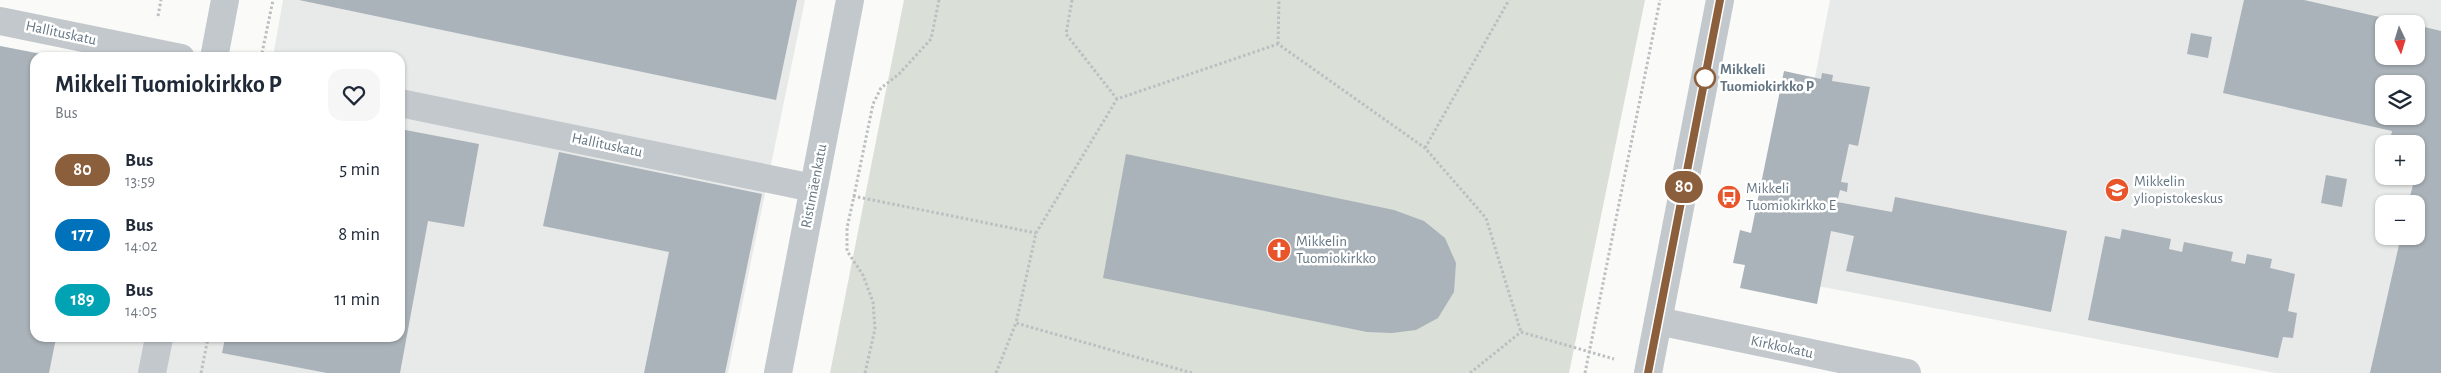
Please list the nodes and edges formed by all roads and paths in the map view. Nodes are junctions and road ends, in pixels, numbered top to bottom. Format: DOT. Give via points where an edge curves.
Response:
graph roads {
  1 [pos="225,0"];
  2 [pos="272,0"];
  3 [pos="850,0"];
  4 [pos="939,0"];
  5 [pos="1072,0"];
  6 [pos="1279,0"];
  7 [pos="1509,0"];
  8 [pos="1660,0"];
  9 [pos="1720,0"];
  10 [pos="0,21"];
  11 [pos="1278,44"];
  12 [pos="152,52"];
  13 [pos="215,52"];
  14 [pos="263,52"];
  15 [pos="1117,99"];
  16 [pos="405,104"];
  17 [pos="1425,148"];
  18 [pos="813,188"];
  19 [pos="854,196"];
  20 [pos="1036,233"];
  21 [pos="1658,321"];
  22 [pos="1016,323"];
  23 [pos="1521,332"];
  24 [pos="158,342"];
  25 [pos="207,342"];
  26 [pos="1589,352"];
  27 [pos="152,373"];
  28 [pos="201,373"];
  29 [pos="778,373"];
  30 [pos="865,373"];
  31 [pos="996,373"];
  32 [pos="1192,373"];
  33 [pos="1470,373"];
  34 [pos="1585,373"];
  35 [pos="1648,373"];
  36 [pos="1907,373"];
  1 -- 13 [label="street"];
  2 -- 14 [label="path"];
  3 -- 18 [label="street, Ristimäenkatu"];
  4 -- 19 [label="path" via="931,39 900,74 881,88 873,104"];
  5 -- 15 [label="path" via="1066,34"];
  6 -- 11 [label="path"];
  7 -- 17 [label="path"];
  8 -- 26 [label="path"];
  9 -- 21 [label="street"];
  10 -- 12 [label="street, Hallituskatu"];
  11 -- 15 [label="path"];
  11 -- 17 [label="path"];
  15 -- 20 [label="path"];
  16 -- 18 [label="street, Hallituskatu"];
  17 -- 23 [label="path" via="1486,218"];
  18 -- 19 [label="path"];
  18 -- 29 [label="street, Ristimäenkatu"];
  19 -- 20 [label="path"];
  19 -- 30 [label="path" via="847,228 847,251 863,275 873,302 875,329"];
  20 -- 22 [label="path"];
  21 -- 35 [label="street"];
  21 -- 36 [label="street, Kirkkokatu"];
  22 -- 31 [label="path"];
  22 -- 32 [label="path"];
  23 -- 26 [label="path"];
  23 -- 33 [label="path"];
  24 -- 27 [label="street"];
  25 -- 28 [label="path"];
  26 -- 34 [label="path"];
}
